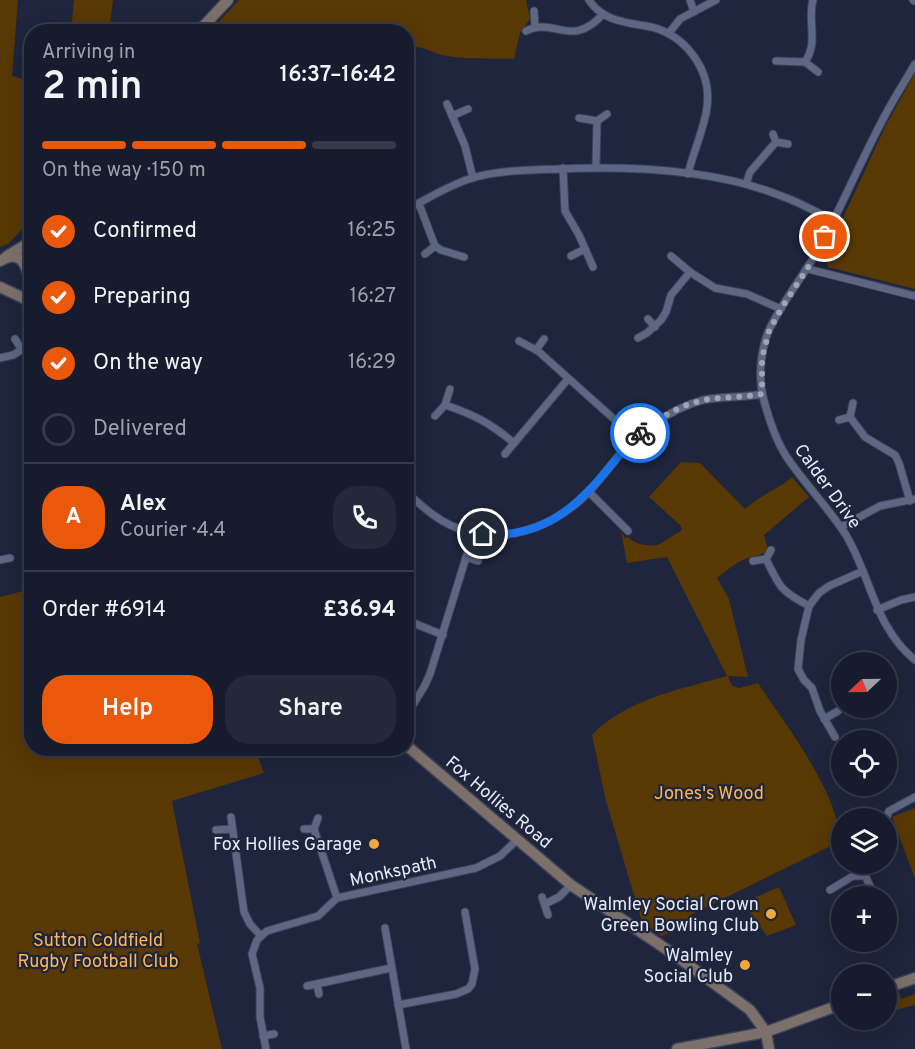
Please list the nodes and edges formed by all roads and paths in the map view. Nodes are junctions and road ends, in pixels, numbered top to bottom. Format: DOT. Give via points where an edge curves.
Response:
graph roads {
  1 [pos="228,0"];
  2 [pos="589,0"];
  3 [pos="690,0"];
  4 [pos="716,0"];
  5 [pos="813,0"];
  6 [pos="534,11"];
  7 [pos="694,12"];
  8 [pos="603,14"];
  9 [pos="206,24"];
  10 [pos="535,26"];
  11 [pos="526,31"];
  12 [pos="669,33"];
  13 [pos="776,60"];
  14 [pos="805,62"];
  15 [pos="915,64"];
  16 [pos="818,72"];
  17 [pos="447,104"];
  18 [pos="468,109"];
  19 [pos="607,114"];
  20 [pos="452,116"];
  21 [pos="579,118"];
  22 [pos="597,121"];
  23 [pos="773,134"];
  24 [pos="776,142"];
  25 [pos="788,144"];
  26 [pos="596,166"];
  27 [pos="562,168"];
  28 [pos="688,174"];
  29 [pos="473,178"];
  30 [pos="746,184"];
  31 [pos="418,204"];
  32 [pos="414,206"];
  33 [pos="834,221"];
  34 [pos="24,246"];
  35 [pos="435,246"];
  36 [pos="585,249"];
  37 [pos="425,254"];
  38 [pos="571,256"];
  39 [pos="671,256"];
  40 [pos="464,257"];
  41 [pos="2,259"];
  42 [pos="24,265"];
  43 [pos="593,267"];
  44 [pos="807,269"];
  45 [pos="690,273"];
  46 [pos="24,281"];
  47 [pos="3,288"];
  48 [pos="915,296"];
  49 [pos="24,298"];
  50 [pos="781,309"];
  51 [pos="648,319"];
  52 [pos="655,327"];
  53 [pos="638,338"];
  54 [pos="15,339"];
  55 [pos="544,339"];
  56 [pos="519,341"];
  57 [pos="22,350"];
  58 [pos="536,350"];
  59 [pos="0,358"];
  60 [pos="568,380"];
  61 [pos="450,389"];
  62 [pos="762,394"];
  63 [pos="853,403"];
  64 [pos="445,405"];
  65 [pos="435,416"];
  66 [pos="850,417"];
  67 [pos="839,420"];
  68 [pos="634,437"];
  69 [pos="514,443"];
  70 [pos="505,454"];
  71 [pos="589,492"];
  72 [pos="414,499"];
  73 [pos="912,500"];
  74 [pos="620,524"];
  75 [pos="841,527"];
  76 [pos="610,529"];
  77 [pos="628,531"];
  78 [pos="771,550"];
  79 [pos="10,558"];
  80 [pos="766,559"];
  81 [pos="0,560"];
  82 [pos="478,561"];
  83 [pos="753,561"];
  84 [pos="863,571"];
  85 [pos="915,597"];
  86 [pos="809,606"];
  87 [pos="877,610"];
  88 [pos="414,623"];
  89 [pos="443,635"];
  90 [pos="915,660"];
  91 [pos="414,703"];
  92 [pos="831,715"];
  93 [pos="824,719"];
  94 [pos="831,730"];
  95 [pos="414,752"];
  96 [pos="915,797"];
  97 [pos="894,808"];
  98 [pos="231,817"];
  99 [pos="318,818"];
  100 [pos="232,829"];
  101 [pos="304,829"];
  102 [pos="314,829"];
  103 [pos="216,830"];
  104 [pos="518,839"];
  105 [pos="864,876"];
  106 [pos="571,885"];
  107 [pos="870,886"];
  108 [pos="830,890"];
  109 [pos="337,898"];
  110 [pos="465,912"];
  111 [pos="548,915"];
  112 [pos="467,922"];
  113 [pos="457,923"];
  114 [pos="385,928"];
  115 [pos="260,935"];
  116 [pos="387,938"];
  117 [pos="377,940"];
  118 [pos="391,968"];
  119 [pos="915,978"];
  120 [pos="317,984"];
  121 [pos="897,984"];
  122 [pos="307,986"];
  123 [pos="319,994"];
  124 [pos="398,1005"];
  125 [pos="831,1008"];
  126 [pos="766,1032"];
  127 [pos="274,1034"];
  128 [pos="263,1036"];
  129 [pos="266,1049"];
  130 [pos="406,1049"];
  131 [pos="677,1049"];
  132 [pos="768,1049"];
  1 -- 9 [label="street"];
  2 -- 8 [label="street"];
  3 -- 7 [label="street"];
  4 -- 7 [label="street"];
  5 -- 14 [label="street" via="813,46"];
  6 -- 10 [label="street"];
  7 -- 12 [label="street" via="680,19"];
  8 -- 10 [label="street" via="594,24 576,32"];
  8 -- 12 [label="street" via="614,21"];
  10 -- 11 [label="street"];
  12 -- 28 [label="street" via="692,54 707,92 704,119"];
  13 -- 14 [label="street"];
  14 -- 16 [label="street"];
  15 -- 33 [label="street, Calder Drive" via="880,123"];
  17 -- 20 [label="street"];
  18 -- 20 [label="street"];
  19 -- 22 [label="street"];
  20 -- 29 [label="street"];
  21 -- 22 [label="street"];
  22 -- 26 [label="street"];
  23 -- 24 [label="street"];
  24 -- 25 [label="street"];
  24 -- 30 [label="street" via="750,172"];
  26 -- 27 [label="street"];
  26 -- 28 [label="street"];
  27 -- 29 [label="street" via="508,171"];
  27 -- 36 [label="street" via="565,211"];
  28 -- 30 [label="street"];
  29 -- 31 [label="street"];
  30 -- 33 [label="street"];
  31 -- 32 [label="street"];
  31 -- 35 [label="street"];
  33 -- 44 [label="street, Calder Drive"];
  34 -- 41 [label="street"];
  35 -- 37 [label="street"];
  35 -- 40 [label="street"];
  36 -- 38 [label="street"];
  36 -- 43 [label="street"];
  39 -- 45 [label="street"];
  41 -- 42 [label="street" via="21,259"];
  44 -- 48 [label="street"];
  44 -- 50 [label="street, Calder Drive"];
  45 -- 50 [label="street" via="715,288 747,294"];
  45 -- 52 [label="street" via="671,295 666,312"];
  46 -- 47 [label="street" via="22,286"];
  47 -- 49 [label="street"];
  50 -- 62 [label="street, Calder Drive" via="769,331 762,358"];
  51 -- 52 [label="street"];
  52 -- 53 [label="street"];
  54 -- 57 [label="street"];
  55 -- 58 [label="street"];
  56 -- 58 [label="street"];
  57 -- 59 [label="street"];
  58 -- 60 [label="street"];
  60 -- 68 [label="street"];
  60 -- 69 [label="street"];
  61 -- 64 [label="street"];
  62 -- 68 [label="street" via="689,404"];
  62 -- 75 [label="street, Calder Drive" via="785,454"];
  63 -- 66 [label="street"];
  64 -- 65 [label="street"];
  64 -- 69 [label="street" via="494,426"];
  66 -- 67 [label="street"];
  66 -- 73 [label="street" via="865,437 895,455"];
  68 -- 71 [label="street"];
  69 -- 70 [label="street"];
  71 -- 72 [label="street" via="545,524 526,532 496,535 451,526"];
  71 -- 74 [label="street"];
  73 -- 75 [label="street" via="880,506"];
  74 -- 76 [label="street"];
  74 -- 77 [label="street"];
  75 -- 84 [label="street, Calder Drive"];
  78 -- 80 [label="street"];
  79 -- 81 [label="street"];
  80 -- 83 [label="street"];
  80 -- 86 [label="street" via="787,594"];
  82 -- 89 [label="street" via="467,554"];
  84 -- 86 [label="street" via="829,586"];
  84 -- 87 [label="street, Calder Drive"];
  85 -- 87 [label="street"];
  86 -- 93 [label="street" via="798,669 812,688"];
  87 -- 90 [label="street, Calder Drive" via="886,629"];
  88 -- 89 [label="street"];
  89 -- 91 [label="street"];
  92 -- 93 [label="street"];
  93 -- 94 [label="street"];
  95 -- 104 [label="street, Fox Hollies Road"];
  96 -- 97 [label="street"];
  98 -- 100 [label="street"];
  99 -- 102 [label="street"];
  100 -- 103 [label="street"];
  100 -- 115 [label="street" via="245,917"];
  101 -- 102 [label="street"];
  102 -- 109 [label="street, Monkspath"];
  104 -- 106 [label="street, Fox Hollies Road"];
  104 -- 109 [label="street, Monkspath" via="500,856 476,868"];
  105 -- 107 [label="street"];
  105 -- 108 [label="street" via="853,876"];
  106 -- 111 [label="street" via="559,897 543,900"];
  106 -- 126 [label="street, Fox Hollies Road" via="742,1004"];
  109 -- 115 [label="street" via="318,916"];
  110 -- 112 [label="street"];
  112 -- 113 [label="street"];
  112 -- 124 [label="street" via="476,969 468,989"];
  114 -- 116 [label="street"];
  115 -- 128 [label="street" via="252,954 260,988"];
  116 -- 117 [label="street"];
  116 -- 118 [label="street"];
  118 -- 120 [label="street"];
  118 -- 124 [label="street"];
  119 -- 121 [label="street"];
  120 -- 122 [label="street"];
  120 -- 123 [label="street"];
  124 -- 130 [label="street"];
  125 -- 126 [label="street"];
  126 -- 131 [label="street"];
  126 -- 132 [label="street"];
  127 -- 128 [label="street"];
  128 -- 129 [label="street"];
}
